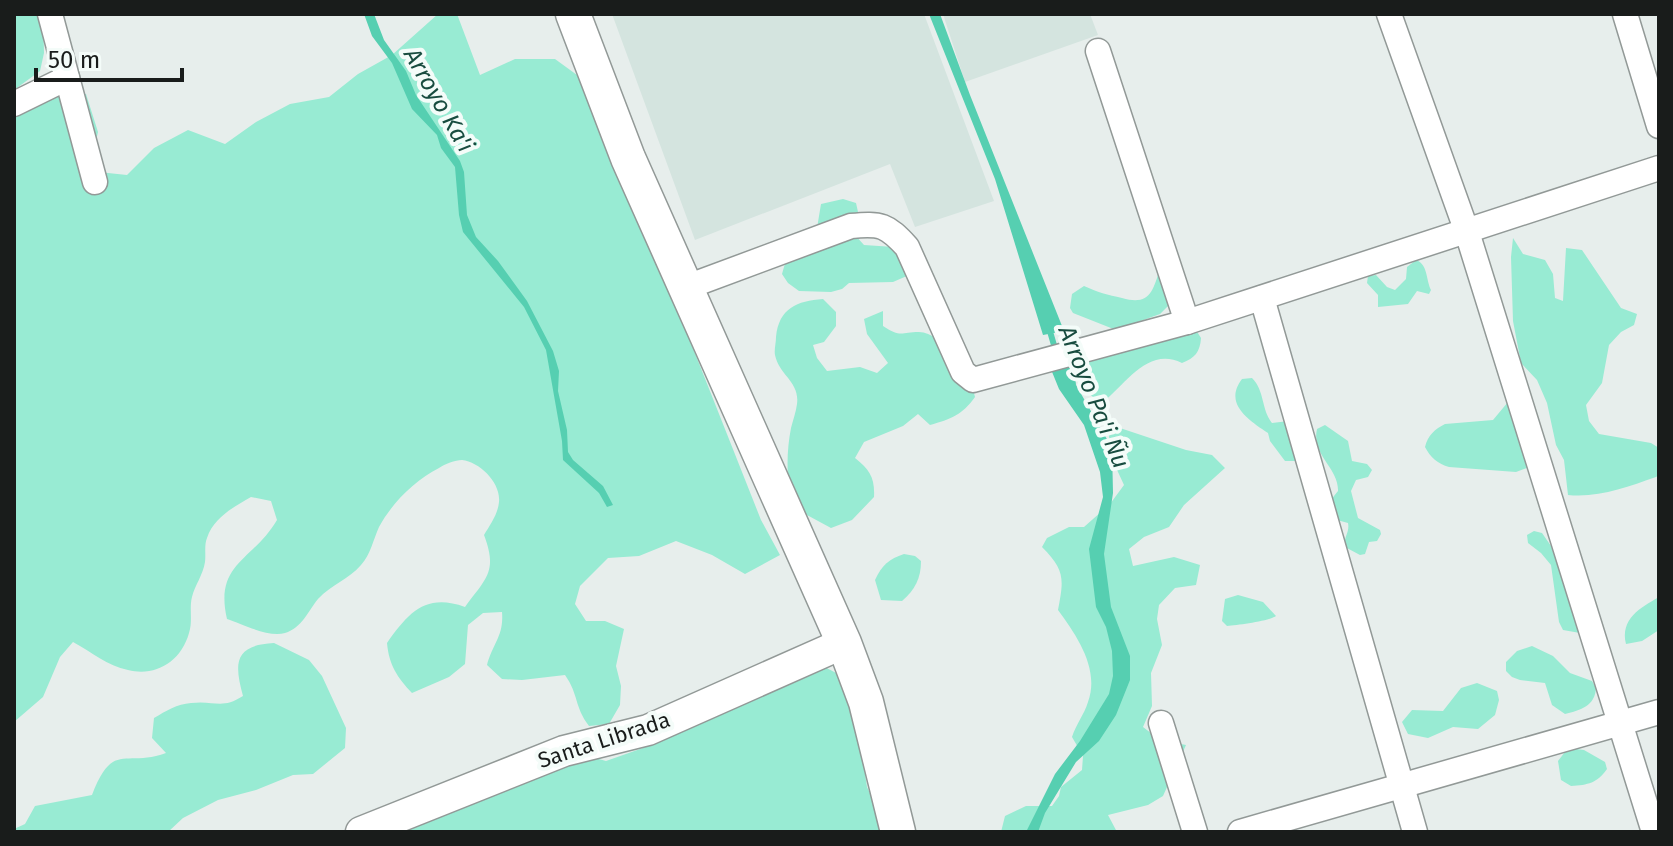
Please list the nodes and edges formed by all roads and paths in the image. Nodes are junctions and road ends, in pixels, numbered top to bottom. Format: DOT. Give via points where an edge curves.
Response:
graph roads {
  1 [pos="50,14"];
  2 [pos="573,14"];
  3 [pos="1389,14"];
  4 [pos="1625,14"];
  5 [pos="1098,51"];
  6 [pos="67,78"];
  7 [pos="14,104"];
  8 [pos="1659,126"];
  9 [pos="1659,168"];
  10 [pos="95,182"];
  11 [pos="1467,232"];
  12 [pos="687,287"];
  13 [pos="1262,298"];
  14 [pos="1187,322"];
  15 [pos="844,643"];
  16 [pos="1659,712"];
  17 [pos="1161,723"];
  18 [pos="1621,723"];
  19 [pos="1401,784"];
  20 [pos="361,832"];
  21 [pos="898,832"];
  22 [pos="1195,832"];
  23 [pos="1240,832"];
  24 [pos="1415,832"];
  25 [pos="1654,832"];
  1 -- 6 [label="street"];
  2 -- 12 [label="main road" via="628,158"];
  3 -- 11 [label="street"];
  4 -- 8 [label="street"];
  5 -- 14 [label="street"];
  6 -- 7 [label="street"];
  6 -- 10 [label="street"];
  9 -- 11 [label="street"];
  11 -- 13 [label="street"];
  11 -- 18 [label="street"];
  12 -- 14 [label="street" via="851,226 876,224 892,230 907,247 967,377 973,380"];
  12 -- 15 [label="main road"];
  13 -- 14 [label="street"];
  13 -- 19 [label="street"];
  15 -- 20 [label="street, Santa Librada" via="648,730 564,751"];
  15 -- 21 [label="main road" via="866,702"];
  16 -- 18 [label="street"];
  17 -- 22 [label="street"];
  18 -- 19 [label="street"];
  18 -- 25 [label="street"];
  19 -- 23 [label="street"];
  19 -- 24 [label="street"];
}
